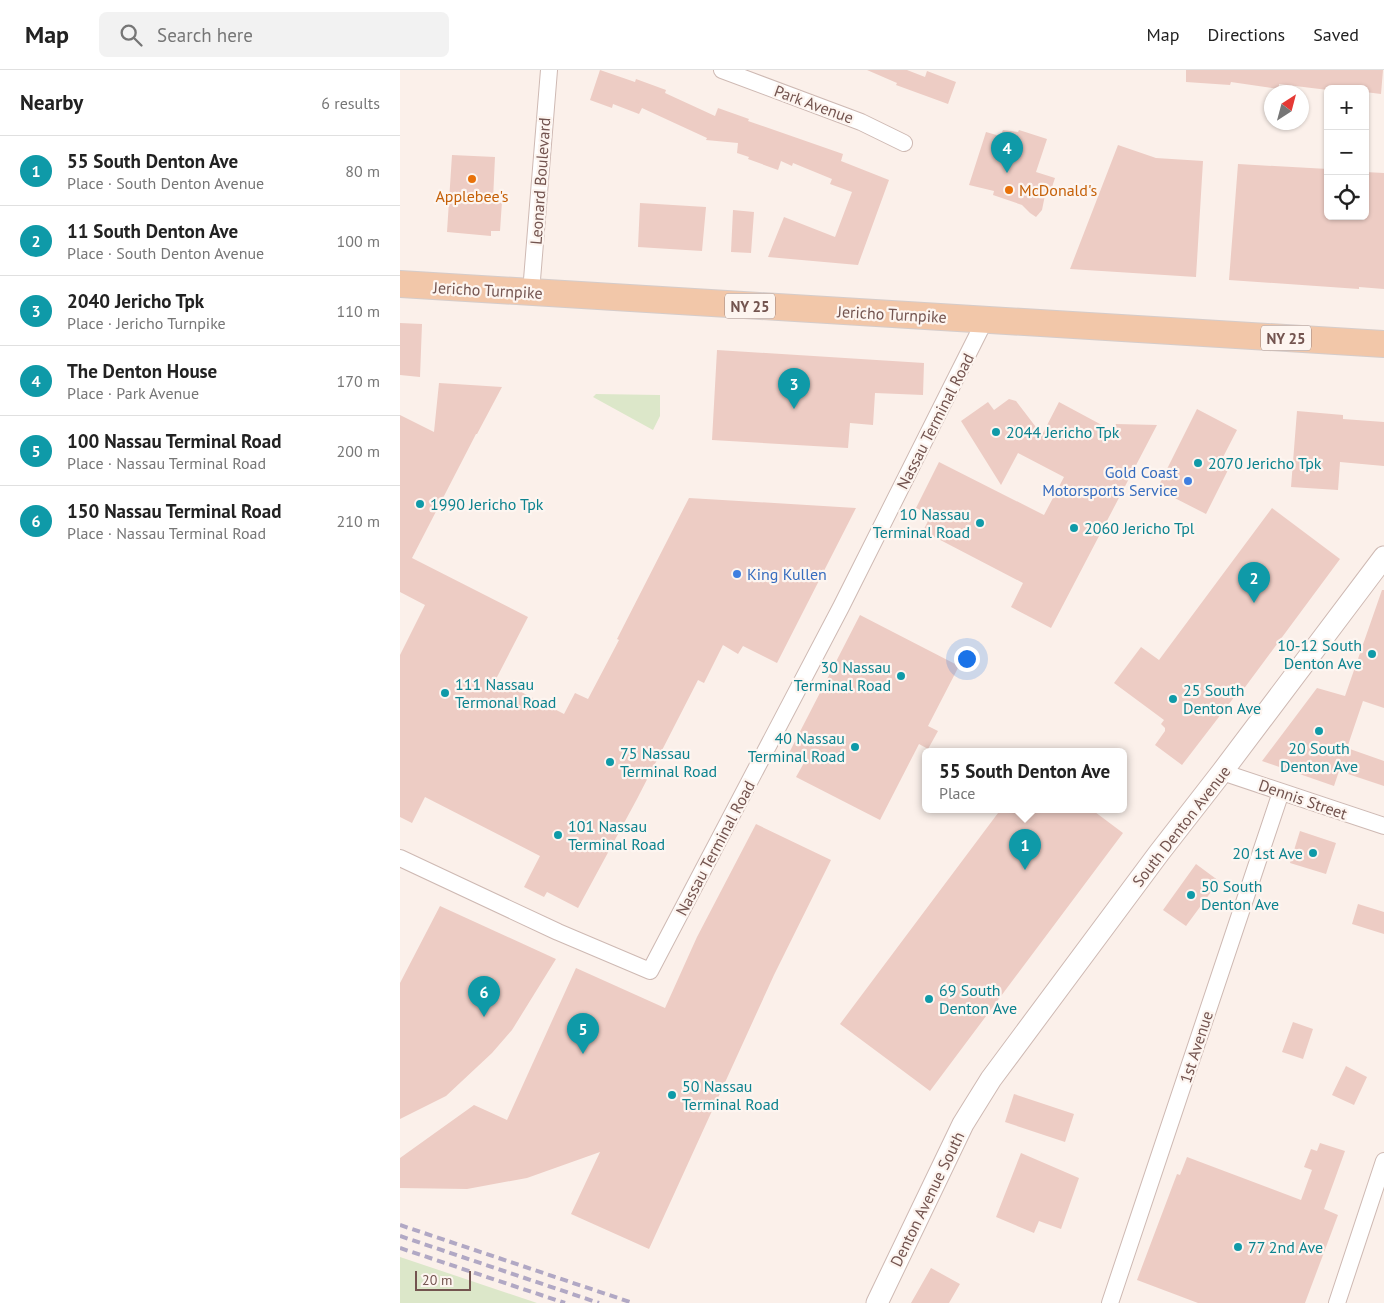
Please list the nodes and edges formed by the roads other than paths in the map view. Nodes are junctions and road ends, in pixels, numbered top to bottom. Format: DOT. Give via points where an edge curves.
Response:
graph roads {
  1 [pos="548,70"];
  2 [pos="722,70"];
  3 [pos="904,143"];
  4 [pos="400,284"];
  5 [pos="531,292"];
  6 [pos="985,320"];
  7 [pos="1384,344"];
  8 [pos="1384,557"];
  9 [pos="1222,772"];
  10 [pos="1282,792"];
  11 [pos="1384,826"];
  12 [pos="400,858"];
  13 [pos="980,1097"];
  14 [pos="1384,1161"];
  15 [pos="877,1303"];
  16 [pos="1110,1303"];
  17 [pos="1337,1303"];
  1 -- 5 [label="street, Leonard Boulevard"];
  2 -- 3 [label="street, Park Avenue" via="861,122"];
  4 -- 5 [label="main road, Jericho Turnpike / NY 25"];
  5 -- 6 [label="main road, Jericho Turnpike / NY 25"];
  6 -- 7 [label="main road, Jericho Turnpike / NY 25"];
  6 -- 12 [label="street, Nassau Terminal Road" via="841,608 650,971"];
  8 -- 9 [label="street, South Denton Avenue"];
  9 -- 10 [label="street, Dennis Street"];
  9 -- 13 [label="street, South Denton Avenue"];
  10 -- 11 [label="street, Dennis Street"];
  10 -- 16 [label="street, 1st Avenue"];
  13 -- 15 [label="street, Denton Avenue South" via="959,1132"];
  14 -- 17 [label="street"];
}
